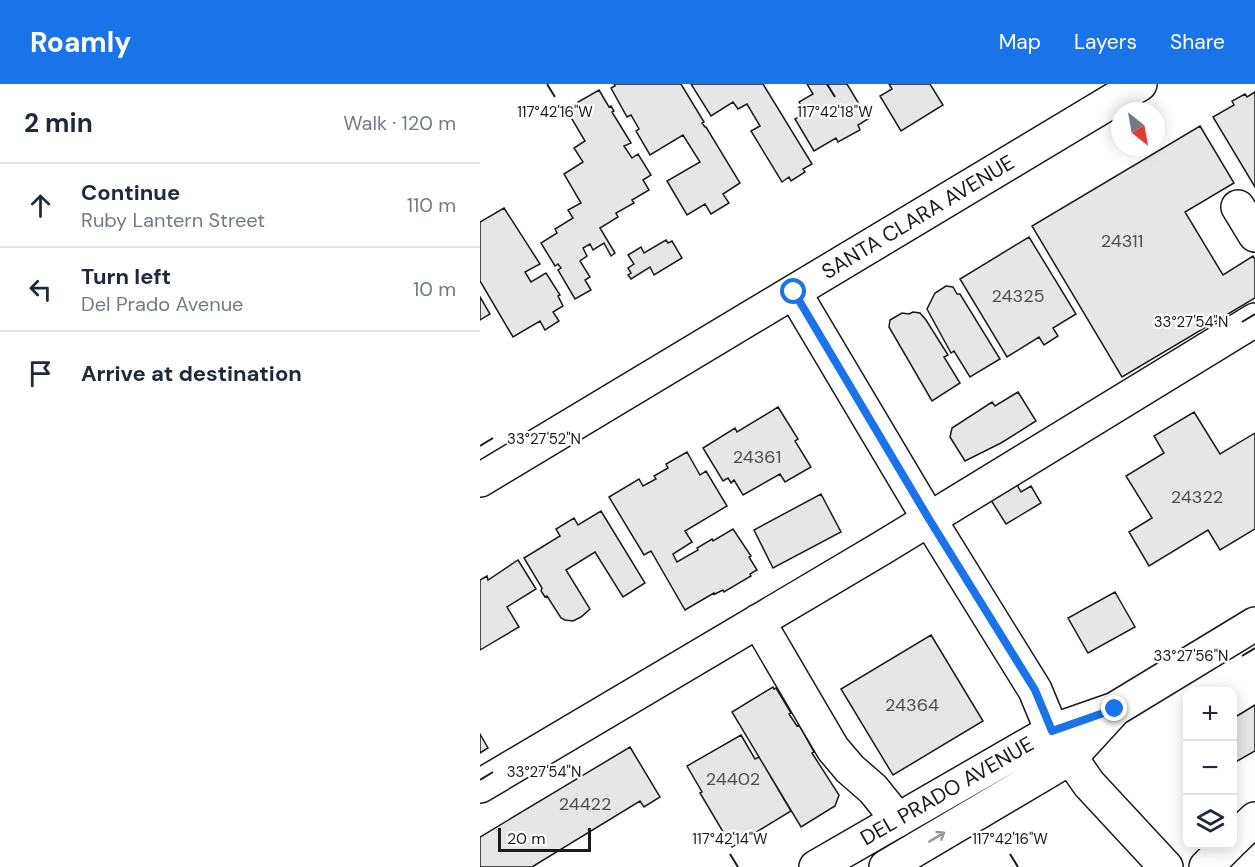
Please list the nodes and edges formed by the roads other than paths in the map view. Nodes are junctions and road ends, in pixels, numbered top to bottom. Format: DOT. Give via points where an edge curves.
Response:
graph roads {
  1 [pos="1140,84"];
  2 [pos="1238,207"];
  3 [pos="1255,235"];
  4 [pos="794,292"];
  5 [pos="1255,320"];
  6 [pos="480,480"];
  7 [pos="929,519"];
  8 [pos="758,621"];
  9 [pos="1255,624"];
  10 [pos="1115,709"];
  11 [pos="1052,731"];
  12 [pos="1070,758"];
  13 [pos="480,786"];
  14 [pos="1255,819"];
  15 [pos="898,820"];
  16 [pos="1237,837"];
  17 [pos="1224,849"];
  18 [pos="816,867"];
  19 [pos="886,867"];
  20 [pos="1166,867"];
  21 [pos="1206,867"];
  1 -- 4 [label="main road, SANTA CLARA AVENUE"];
  2 -- 3 [label="main road"];
  4 -- 6 [label="main road, SANTA CLARA AVENUE"];
  4 -- 7 [label="main road"];
  5 -- 7 [label="main road"];
  7 -- 8 [label="main road"];
  7 -- 11 [label="main road" via="1035,690"];
  8 -- 13 [label="main road"];
  8 -- 15 [label="main road" via="833,749"];
  9 -- 10 [label="main road, DEL PRADO AVENUE"];
  10 -- 11 [label="main road, DEL PRADO AVENUE"];
  10 -- 12 [label="main road, DEL PRADO AVENUE"];
  11 -- 12 [label="main road"];
  11 -- 15 [label="main road, DEL PRADO AVENUE"];
  19 -- 12 [label="main road, DEL PRADO AVENUE, one-way"];
  12 -- 20 [label="main road"];
  14 -- 16 [label="main road"];
  15 -- 18 [label="main road, DEL PRADO AVENUE"];
  17 -- 21 [label="main road"];
}
